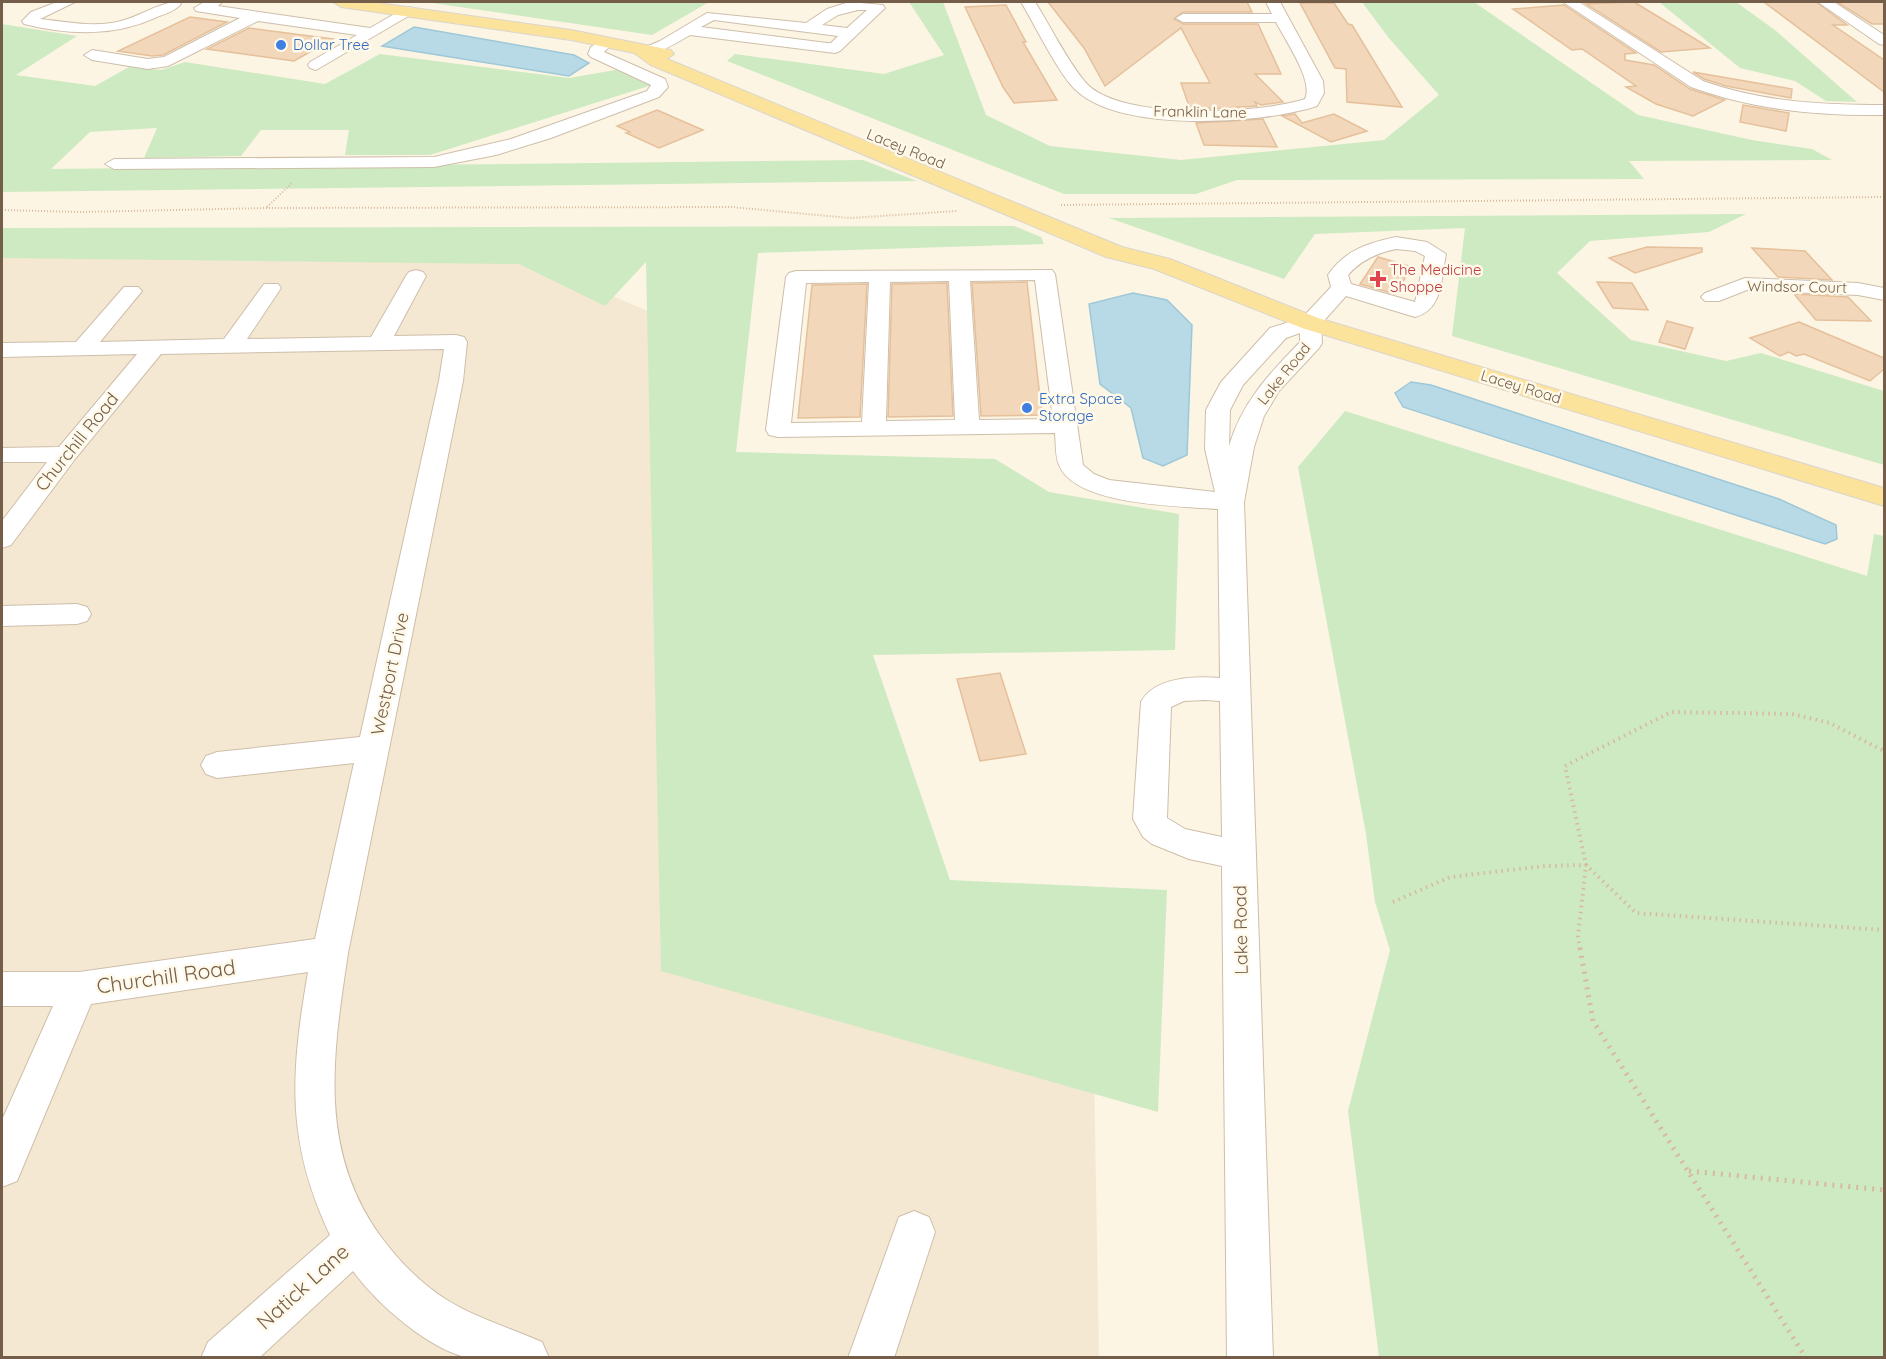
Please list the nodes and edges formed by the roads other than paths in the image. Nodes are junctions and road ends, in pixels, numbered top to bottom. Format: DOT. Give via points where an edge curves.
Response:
graph roads {
  1 [pos="68,2"];
  2 [pos="153,2"];
  3 [pos="341,2"];
  4 [pos="1028,2"];
  5 [pos="1273,2"];
  6 [pos="1570,2"];
  7 [pos="1825,2"];
  8 [pos="167,3"];
  9 [pos="203,5"];
  10 [pos="410,11"];
  11 [pos="256,16"];
  12 [pos="1183,18"];
  13 [pos="1281,18"];
  14 [pos="80,28"];
  15 [pos="809,28"];
  16 [pos="687,30"];
  17 [pos="372,33"];
  18 [pos="850,33"];
  19 [pos="214,37"];
  20 [pos="606,42"];
  21 [pos="1884,42"];
  22 [pos="642,52"];
  23 [pos="156,63"];
  24 [pos="316,65"];
  25 [pos="1884,110"];
  26 [pos="849,133"];
  27 [pos="114,164"];
  28 [pos="1162,264"];
  29 [pos="959,275"];
  30 [pos="416,276"];
  31 [pos="880,276"];
  32 [pos="271,288"];
  33 [pos="1342,288"];
  34 [pos="131,291"];
  35 [pos="1884,294"];
  36 [pos="1712,297"];
  37 [pos="1310,323"];
  38 [pos="378,345"];
  39 [pos="231,346"];
  40 [pos="155,347"];
  41 [pos="83,348"];
  42 [pos="2,350"];
  43 [pos="1065,426"];
  44 [pos="968,428"];
  45 [pos="874,429"];
  46 [pos="66,454"];
  47 [pos="2,455"];
  48 [pos="1884,497"];
  49 [pos="1231,502"];
  50 [pos="2,539"];
  51 [pos="76,614"];
  52 [pos="2,616"];
  53 [pos="1236,691"];
  54 [pos="374,748"];
  55 [pos="217,765"];
  56 [pos="1240,855"];
  57 [pos="330,953"];
  58 [pos="2,989"];
  59 [pos="79,989"];
  60 [pos="2,1166"];
  61 [pos="914,1232"];
  62 [pos="355,1241"];
  63 [pos="224,1358"];
  64 [pos="526,1358"];
  65 [pos="871,1358"];
  66 [pos="1250,1358"];
  1 -- 14 [label="street" via="29,21"];
  2 -- 8 [label="street"];
  2 -- 14 [label="street"];
  3 -- 10 [label="main road, Lacey Road"];
  4 -- 13 [label="street, Franklin Lane" via="1080,86 1091,96 1117,107 1167,114 1281,112 1311,102 1316,93 1315,81"];
  5 -- 13 [label="street, Franklin Lane"];
  6 -- 25 [label="street" via="1697,84 1720,93 1783,107"];
  7 -- 21 [label="street"];
  8 -- 9 [label="street"];
  8 -- 14 [label="street" via="115,22"];
  8 -- 14 [label="street" via="130,25 106,30"];
  9 -- 11 [label="street"];
  9 -- 23 [label="street" via="92,55"];
  10 -- 17 [label="street"];
  10 -- 20 [label="main road, Lacey Road"];
  11 -- 17 [label="street"];
  11 -- 19 [label="street"];
  12 -- 13 [label="street"];
  15 -- 16 [label="street" via="714,16"];
  15 -- 18 [label="street"];
  15 -- 18 [label="street" via="838,4 878,8"];
  16 -- 18 [label="street" via="827,48 835,48"];
  16 -- 22 [label="street"];
  17 -- 24 [label="street"];
  19 -- 23 [label="street"];
  19 -- 23 [label="street" via="168,61"];
  20 -- 22 [label="main road, Lacey Road"];
  20 -- 27 [label="street" via="596,54 659,82 660,87 653,94 510,147 467,158 434,162"];
  22 -- 26 [label="main road, Lacey Road"];
  26 -- 28 [label="main road, Lacey Road" via="1114,252"];
  26 -- 28 [label="main road, Lacey Road" via="1132,241"];
  28 -- 37 [label="main road, Lacey Road"];
  29 -- 31 [label="street"];
  29 -- 43 [label="street" via="1045,274"];
  29 -- 44 [label="street"];
  30 -- 38 [label="street"];
  31 -- 45 [label="street"];
  31 -- 45 [label="street" via="796,277 778,430"];
  32 -- 39 [label="street"];
  33 -- 33 [label="street" via="1415,311 1425,305 1436,254 1420,246 1396,243 1368,248 1338,275"];
  33 -- 37 [label="street"];
  34 -- 41 [label="street"];
  35 -- 36 [label="street, Windsor Court" via="1848,288 1744,284"];
  37 -- 48 [label="main road, Lacey Road"];
  37 -- 49 [label="street, Lake Road" via="1311,343 1252,414 1240,449"];
  37 -- 49 [label="street, Lake Road" via="1278,333 1233,382 1218,410 1217,449"];
  38 -- 39 [label="street, Westport Drive"];
  38 -- 54 [label="street, Westport Drive" via="456,342"];
  39 -- 40 [label="street, Westport Drive"];
  40 -- 41 [label="street, Westport Drive"];
  40 -- 46 [label="street, Churchill Road"];
  41 -- 42 [label="street, Westport Drive"];
  43 -- 44 [label="street"];
  43 -- 49 [label="street" via="1071,465 1076,474 1089,482 1111,489"];
  44 -- 45 [label="street"];
  46 -- 47 [label="street"];
  46 -- 50 [label="street, Churchill Road"];
  49 -- 53 [label="street, Lake Road"];
  51 -- 52 [label="street"];
  53 -- 56 [label="street, Lake Road"];
  53 -- 56 [label="street" via="1182,690 1156,702 1150,819 1166,837"];
  54 -- 55 [label="street"];
  54 -- 57 [label="street, Westport Drive"];
  56 -- 66 [label="street, Lake Road"];
  57 -- 59 [label="street, Churchill Road"];
  57 -- 62 [label="street, Westport Drive" via="313,1085 314,1116 327,1186"];
  58 -- 59 [label="street, Churchill Road"];
  59 -- 60 [label="street"];
  61 -- 65 [label="street"];
  62 -- 63 [label="street, Natick Lane"];
  62 -- 64 [label="street, Westport Drive" via="392,1285 437,1320"];
}
